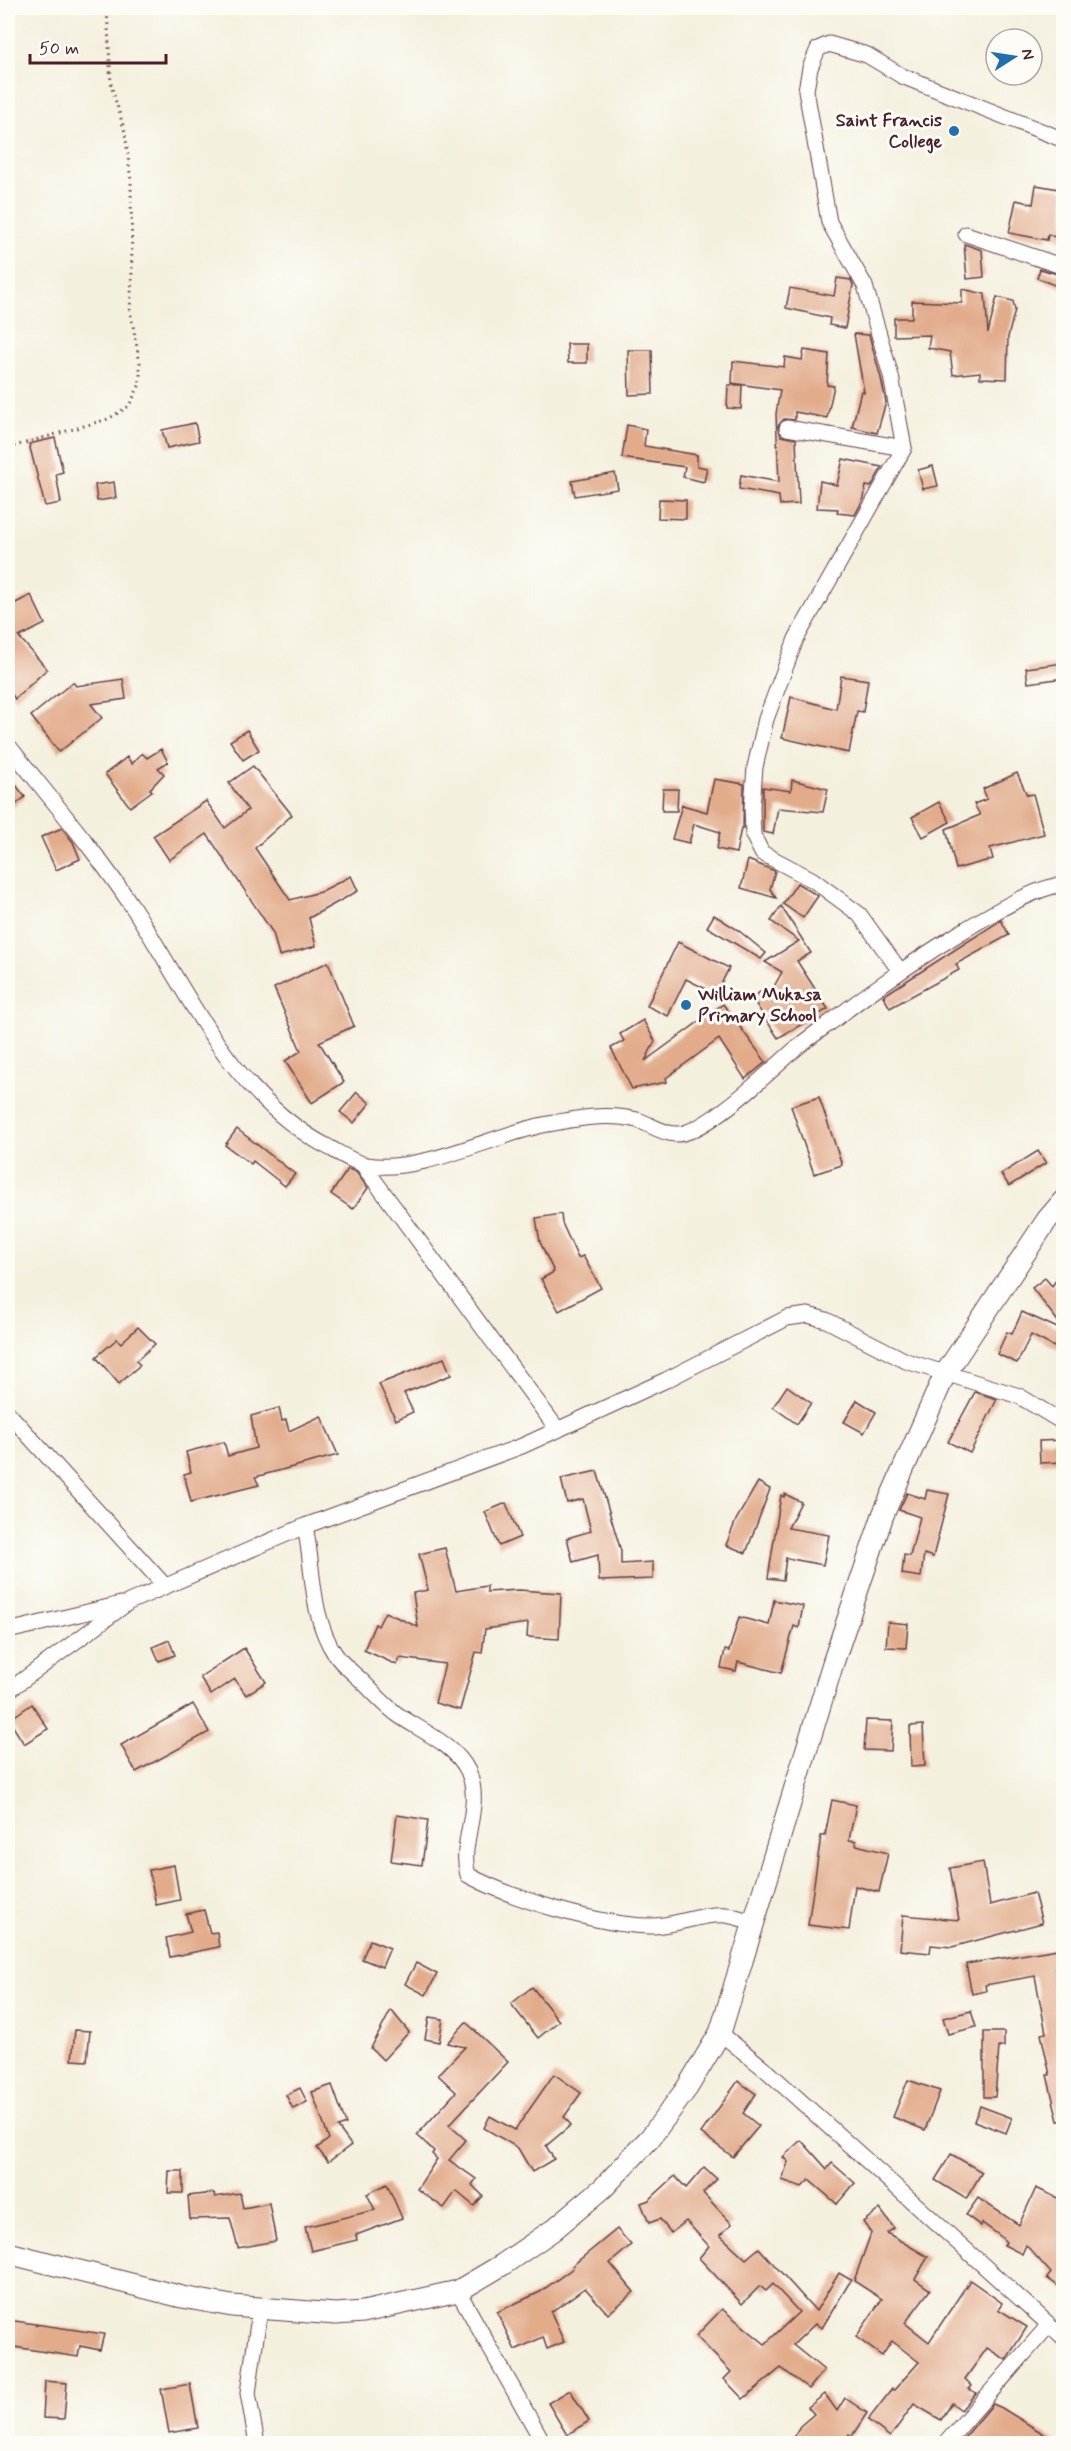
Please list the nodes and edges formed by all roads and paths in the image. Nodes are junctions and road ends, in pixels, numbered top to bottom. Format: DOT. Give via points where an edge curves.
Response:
graph roads {
  1 [pos="107,8"];
  2 [pos="1064,140"];
  3 [pos="966,234"];
  4 [pos="1064,267"];
  5 [pos="787,428"];
  6 [pos="8,448"];
  7 [pos="904,448"];
  8 [pos="8,745"];
  9 [pos="1064,885"];
  10 [pos="900,971"];
  11 [pos="363,1165"];
  12 [pos="1064,1200"];
  13 [pos="945,1374"];
  14 [pos="8,1413"];
  15 [pos="1064,1423"];
  16 [pos="558,1430"];
  17 [pos="305,1526"];
  18 [pos="165,1586"];
  19 [pos="129,1602"];
  20 [pos="8,1631"];
  21 [pos="8,1691"];
  22 [pos="753,1922"];
  23 [pos="720,2033"];
  24 [pos="8,2253"];
  25 [pos="458,2291"];
  26 [pos="260,2309"];
  27 [pos="1049,2325"];
  28 [pos="1064,2338"];
  29 [pos="257,2444"];
  30 [pos="544,2444"];
  31 [pos="945,2444"];
  1 -- 6 [label="path" via="111,85 125,132 131,181 130,310 140,384 129,406 108,419"];
  2 -- 7 [label="street" via="912,81 867,55 829,44 818,49 806,90 829,222 865,286 891,376"];
  3 -- 4 [label="street"];
  5 -- 7 [label="street"];
  7 -- 10 [label="street" via="796,639 766,718 755,767 752,807 753,835 762,853 813,880 859,914"];
  8 -- 11 [label="street" via="87,843 131,905 220,1050 258,1095 287,1122"];
  9 -- 10 [label="street" via="1039,891 1005,908"];
  10 -- 11 [label="street" via="691,1131 676,1135 615,1116 567,1120 403,1165"];
  11 -- 16 [label="street"];
  12 -- 13 [label="main road"];
  13 -- 15 [label="street" via="1019,1396"];
  13 -- 16 [label="street" via="906,1361 826,1320 808,1315 753,1334"];
  13 -- 22 [label="main road" via="883,1515"];
  14 -- 18 [label="street"];
  16 -- 17 [label="street"];
  17 -- 18 [label="street"];
  17 -- 22 [label="street" via="315,1606 336,1657 394,1712 459,1757 468,1772 473,1790 465,1861 468,1875 538,1902 609,1922 650,1927 727,1915"];
  18 -- 19 [label="street"];
  19 -- 20 [label="street"];
  19 -- 21 [label="street"];
  22 -- 23 [label="main road"];
  23 -- 25 [label="main road" via="687,2088 650,2138 603,2188 553,2230"];
  23 -- 27 [label="street"];
  24 -- 26 [label="main road" via="182,2297"];
  25 -- 26 [label="main road" via="363,2312"];
  25 -- 30 [label="street"];
  26 -- 29 [label="street" via="249,2393"];
  27 -- 28 [label="street"];
  27 -- 31 [label="street"];
}
